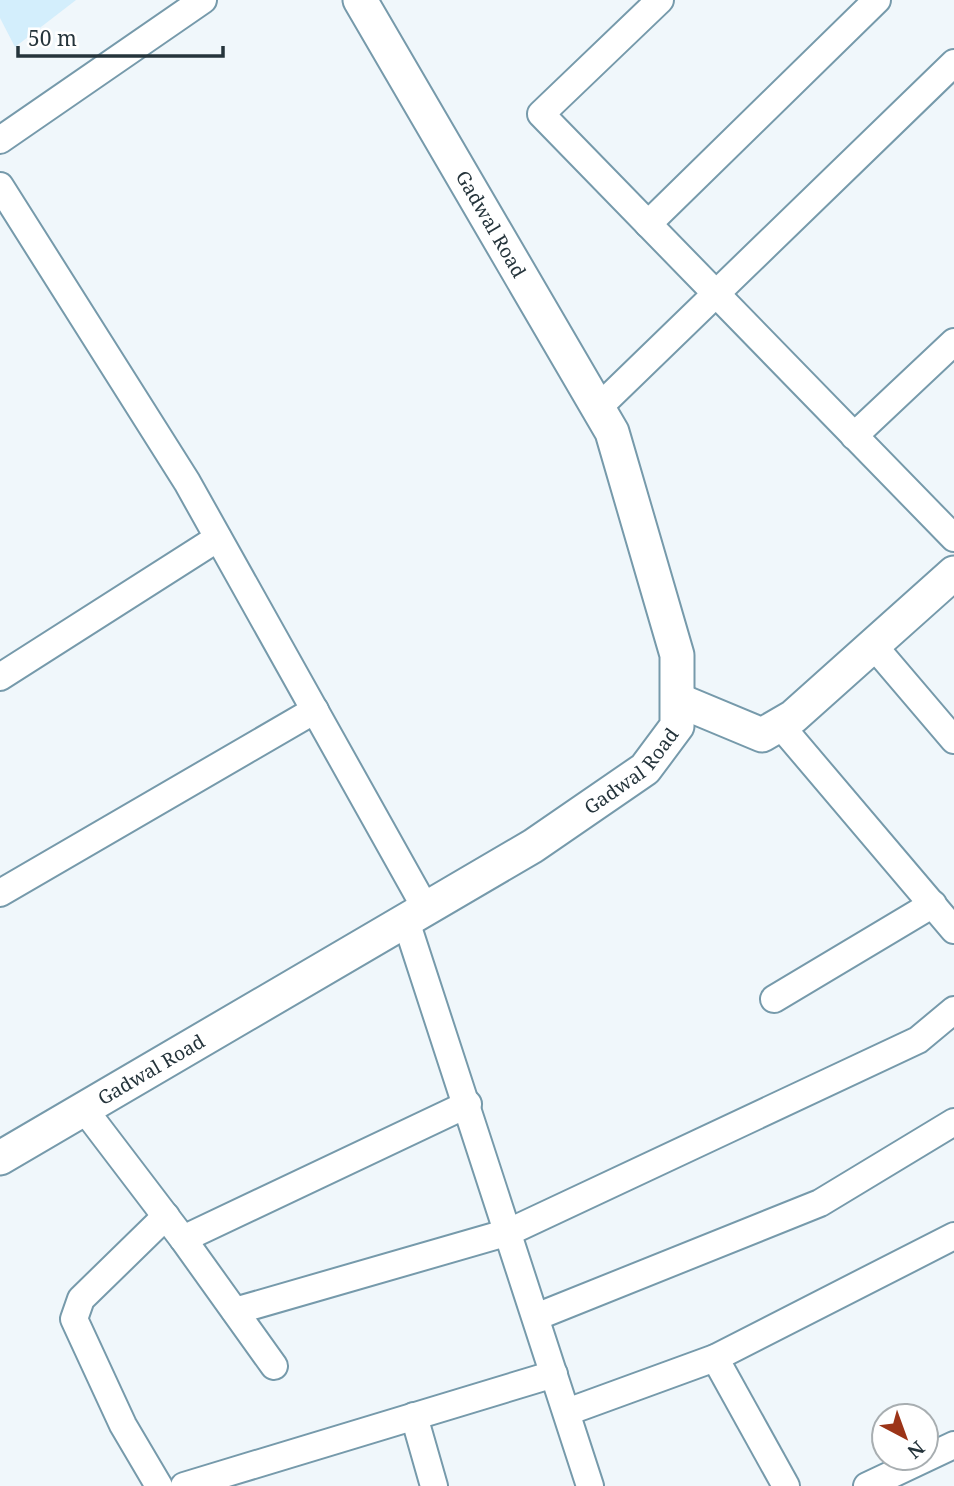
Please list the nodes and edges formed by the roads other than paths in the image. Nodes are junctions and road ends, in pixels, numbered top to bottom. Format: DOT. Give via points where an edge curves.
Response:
graph roads {
  1 [pos="203,0"];
  2 [pos="360,0"];
  3 [pos="660,0"];
  4 [pos="877,0"];
  5 [pos="954,63"];
  6 [pos="3,129"];
  7 [pos="0,186"];
  8 [pos="648,224"];
  9 [pos="715,292"];
  10 [pos="954,342"];
  11 [pos="598,408"];
  12 [pos="854,436"];
  13 [pos="218,538"];
  14 [pos="954,538"];
  15 [pos="954,573"];
  16 [pos="873,645"];
  17 [pos="0,677"];
  18 [pos="678,700"];
  19 [pos="315,710"];
  20 [pos="779,725"];
  21 [pos="954,740"];
  22 [pos="0,893"];
  23 [pos="933,904"];
  24 [pos="416,915"];
  25 [pos="954,930"];
  26 [pos="774,999"];
  27 [pos="954,1010"];
  28 [pos="468,1104"];
  29 [pos="84,1109"];
  30 [pos="954,1122"];
  31 [pos="0,1158"];
  32 [pos="166,1216"];
  33 [pos="509,1232"];
  34 [pos="183,1239"];
  35 [pos="951,1245"];
  36 [pos="235,1311"];
  37 [pos="536,1317"];
  38 [pos="715,1358"];
  39 [pos="274,1366"];
  40 [pos="554,1374"];
  41 [pos="567,1412"];
  42 [pos="414,1416"];
  43 [pos="954,1445"];
  44 [pos="159,1486"];
  45 [pos="184,1486"];
  46 [pos="434,1486"];
  47 [pos="590,1486"];
  48 [pos="786,1486"];
  49 [pos="867,1486"];
  1 -- 6 [label="street"];
  2 -- 11 [label="street, Gadwal Road"];
  3 -- 8 [label="street" via="541,114"];
  4 -- 8 [label="street"];
  5 -- 9 [label="street"];
  7 -- 13 [label="street"];
  8 -- 9 [label="street"];
  9 -- 11 [label="street"];
  9 -- 12 [label="street"];
  10 -- 12 [label="street"];
  11 -- 18 [label="street, Gadwal Road" via="612,432 677,655"];
  12 -- 14 [label="street"];
  13 -- 17 [label="street"];
  13 -- 19 [label="street"];
  15 -- 16 [label="street"];
  16 -- 20 [label="street"];
  16 -- 21 [label="street"];
  18 -- 20 [label="street" via="762,735"];
  18 -- 24 [label="street, Gadwal Road" via="677,726 645,769 533,846"];
  19 -- 22 [label="street"];
  19 -- 24 [label="street"];
  20 -- 23 [label="street"];
  23 -- 25 [label="street"];
  23 -- 26 [label="street"];
  24 -- 28 [label="street"];
  24 -- 29 [label="street, Gadwal Road"];
  27 -- 33 [label="street" via="918,1040"];
  28 -- 33 [label="street"];
  28 -- 34 [label="street"];
  29 -- 31 [label="street, Gadwal Road"];
  29 -- 32 [label="street"];
  30 -- 37 [label="street" via="820,1203"];
  32 -- 34 [label="street"];
  32 -- 44 [label="street" via="81,1299 74,1320 123,1425"];
  33 -- 36 [label="street"];
  33 -- 37 [label="street"];
  34 -- 36 [label="street"];
  35 -- 38 [label="street"];
  36 -- 39 [label="street"];
  37 -- 40 [label="street"];
  38 -- 41 [label="street"];
  38 -- 48 [label="street"];
  40 -- 41 [label="street"];
  40 -- 42 [label="street"];
  41 -- 47 [label="street"];
  42 -- 45 [label="street"];
  42 -- 46 [label="street"];
  43 -- 49 [label="street"];
}
